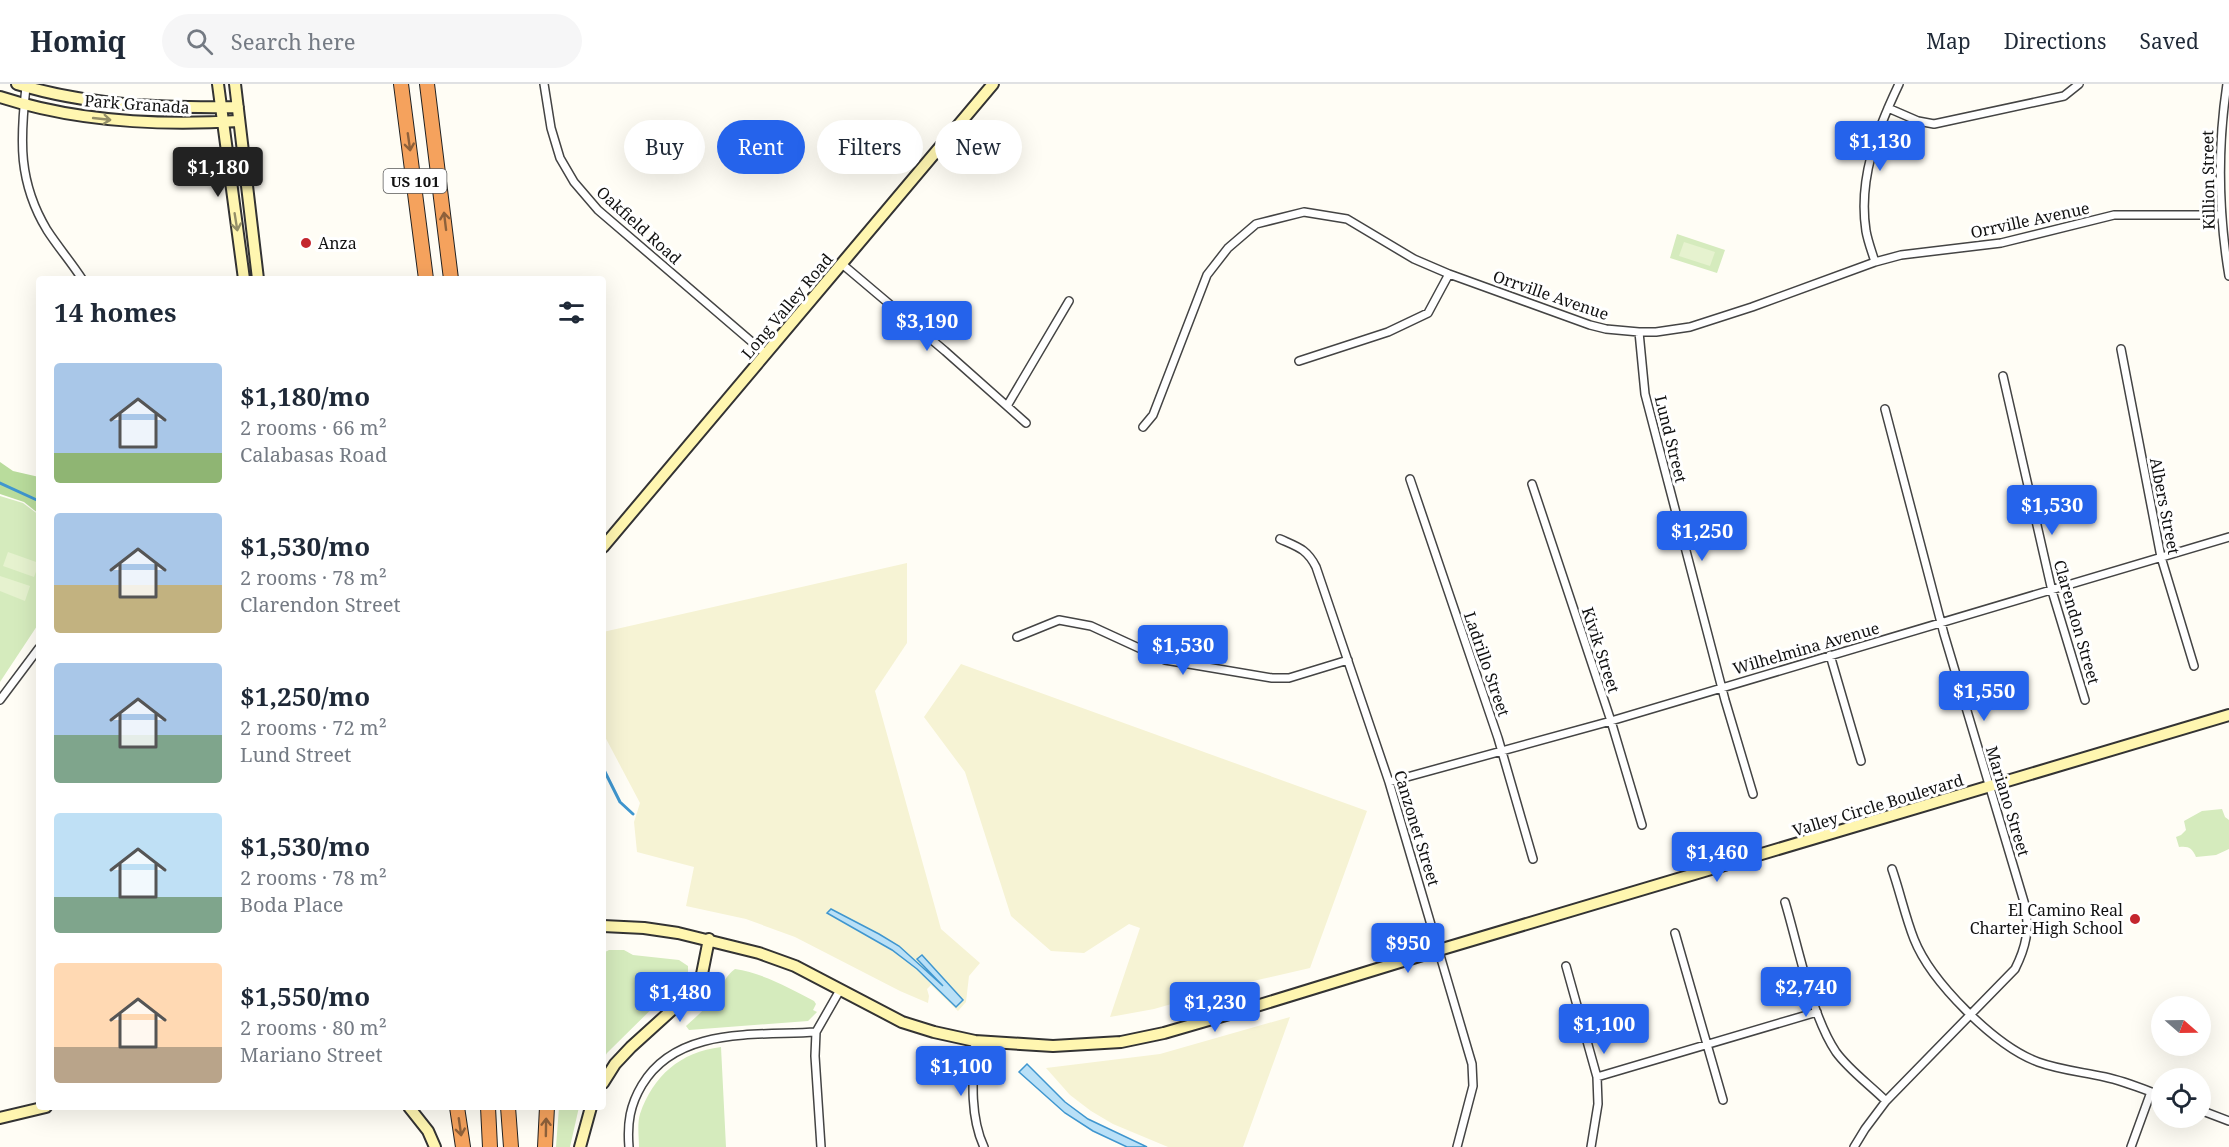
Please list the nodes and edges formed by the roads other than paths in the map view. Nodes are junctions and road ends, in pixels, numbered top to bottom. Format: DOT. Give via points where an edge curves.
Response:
graph roads {
  1 [pos="218,84"];
  2 [pos="235,84"];
  3 [pos="401,84"];
  4 [pos="427,84"];
  5 [pos="544,84"];
  6 [pos="993,84"];
  7 [pos="1899,84"];
  8 [pos="2079,84"];
  9 [pos="2227,84"];
  10 [pos="21,85"];
  11 [pos="0,97"];
  12 [pos="24,104"];
  13 [pos="220,107"];
  14 [pos="238,107"];
  15 [pos="1888,108"];
  16 [pos="239,121"];
  17 [pos="222,122"];
  18 [pos="2220,215"];
  19 [pos="1875,262"];
  20 [pos="842,264"];
  21 [pos="1449,274"];
  22 [pos="80,276"];
  23 [pos="244,276"];
  24 [pos="258,276"];
  25 [pos="426,276"];
  26 [pos="451,276"];
  27 [pos="2229,276"];
  28 [pos="1069,301"];
  29 [pos="1639,332"];
  30 [pos="2121,349"];
  31 [pos="766,354"];
  32 [pos="1299,361"];
  33 [pos="2003,376"];
  34 [pos="1007,406"];
  35 [pos="1885,409"];
  36 [pos="1026,423"];
  37 [pos="1143,427"];
  38 [pos="1410,479"];
  39 [pos="1532,484"];
  40 [pos="2229,537"];
  41 [pos="1280,539"];
  42 [pos="606,543"];
  43 [pos="2161,557"];
  44 [pos="2052,591"];
  45 [pos="1941,623"];
  46 [pos="1017,637"];
  47 [pos="36,652"];
  48 [pos="1830,655"];
  49 [pos="1348,660"];
  50 [pos="2194,666"];
  51 [pos="1722,687"];
  52 [pos="0,700"];
  53 [pos="2085,700"];
  54 [pos="2229,716"];
  55 [pos="1611,721"];
  56 [pos="1502,751"];
  57 [pos="1861,761"];
  58 [pos="1389,782"];
  59 [pos="1990,787"];
  60 [pos="1753,794"];
  61 [pos="1642,825"];
  62 [pos="1533,859"];
  63 [pos="1892,869"];
  64 [pos="1785,902"];
  65 [pos="606,926"];
  66 [pos="1675,933"];
  67 [pos="710,939"];
  68 [pos="1439,950"];
  69 [pos="1566,966"];
  70 [pos="840,990"];
  71 [pos="1817,1012"];
  72 [pos="1972,1014"];
  73 [pos="816,1032"];
  74 [pos="975,1041"];
  75 [pos="1707,1045"];
  76 [pos="1597,1077"];
  77 [pos="606,1078"];
  78 [pos="2151,1092"];
  79 [pos="1724,1100"];
  80 [pos="1886,1101"];
  81 [pos="36,1109"];
  82 [pos="411,1110"];
  83 [pos="457,1110"];
  84 [pos="488,1110"];
  85 [pos="508,1110"];
  86 [pos="546,1110"];
  87 [pos="590,1110"];
  88 [pos="2211,1114"];
  89 [pos="0,1118"];
  90 [pos="2229,1121"];
  91 [pos="435,1147"];
  92 [pos="463,1147"];
  93 [pos="490,1147"];
  94 [pos="511,1147"];
  95 [pos="545,1147"];
  96 [pos="580,1147"];
  97 [pos="629,1147"];
  98 [pos="821,1147"];
  99 [pos="984,1147"];
  100 [pos="1457,1147"];
  101 [pos="1591,1147"];
  102 [pos="1854,1147"];
  103 [pos="2131,1147"];
  1 -- 13 [label="main road"];
  2 -- 14 [label="main road"];
  3 -- 25 [label="highway, US 101, one-way"];
  26 -- 4 [label="highway, US 101, one-way"];
  5 -- 31 [label="street, Oakfield Road" via="551,128 574,182 598,210"];
  6 -- 20 [label="main road, Long Valley Road"];
  7 -- 15 [label="street"];
  8 -- 15 [label="street" via="2064,96 1934,124"];
  9 -- 18 [label="street, Killion Street" via="2220,127"];
  10 -- 12 [label="street"];
  10 -- 13 [label="main road, Park Granada" via="118,104"];
  11 -- 12 [label="main road, Park Granada"];
  12 -- 17 [label="main road, Park Granada, one-way" via="112,120"];
  12 -- 22 [label="street" via="21,151 30,195 46,227"];
  13 -- 14 [label="main road, Park Granada"];
  13 -- 17 [label="main road"];
  14 -- 16 [label="main road"];
  15 -- 19 [label="street" via="1872,148 1865,182 1866,231"];
  16 -- 17 [label="main road, Park Granada"];
  16 -- 24 [label="main road"];
  17 -- 23 [label="main road, one-way"];
  18 -- 19 [label="street, Orrville Avenue" via="2114,215 2001,243 1901,255"];
  18 -- 27 [label="street, Killion Street"];
  19 -- 29 [label="street, Orrville Avenue" via="1690,327"];
  20 -- 31 [label="main road, Long Valley Road"];
  20 -- 34 [label="street"];
  21 -- 29 [label="street, Orrville Avenue" via="1590,325"];
  21 -- 32 [label="street" via="1428,313 1388,332"];
  21 -- 37 [label="street, Orrville Avenue" via="1414,259 1347,219 1304,212 1256,224 1228,248 1208,275 1153,415"];
  28 -- 34 [label="street"];
  29 -- 51 [label="street, Lund Street" via="1646,394"];
  30 -- 43 [label="street, Albers Street"];
  31 -- 42 [label="main road, Long Valley Road"];
  33 -- 44 [label="street, Clarendon Street"];
  34 -- 36 [label="street"];
  35 -- 45 [label="street, Mariano Street"];
  38 -- 56 [label="street, Ladrillo Street"];
  39 -- 55 [label="street, Kivik Street"];
  40 -- 43 [label="street, Wilhelmina Avenue"];
  41 -- 49 [label="street, Canzonet Street" via="1311,556"];
  43 -- 44 [label="street, Wilhelmina Avenue"];
  43 -- 50 [label="street, Albers Street"];
  44 -- 45 [label="street, Wilhelmina Avenue"];
  44 -- 53 [label="street, Clarendon Street"];
  45 -- 48 [label="street, Wilhelmina Avenue"];
  45 -- 59 [label="street, Mariano Street"];
  46 -- 49 [label="street" via="1059,620 1091,626 1165,660 1272,678 1289,678"];
  47 -- 52 [label="street"];
  48 -- 51 [label="street, Wilhelmina Avenue"];
  48 -- 57 [label="street"];
  49 -- 58 [label="street, Canzonet Street"];
  51 -- 55 [label="street, Wilhelmina Avenue"];
  51 -- 60 [label="street, Lund Street"];
  54 -- 59 [label="main road, Valley Circle Boulevard"];
  55 -- 56 [label="street, Wilhelmina Avenue"];
  55 -- 61 [label="street, Kivik Street"];
  56 -- 58 [label="street, Wilhelmina Avenue"];
  56 -- 62 [label="street, Ladrillo Street"];
  58 -- 68 [label="street, Canzonet Street"];
  59 -- 68 [label="main road, Valley Circle Boulevard"];
  59 -- 72 [label="street, Mariano Street" via="2025,905 2028,928 2015,969"];
  63 -- 72 [label="street" via="1915,940 1930,968"];
  64 -- 71 [label="street"];
  65 -- 67 [label="main road, Valley Circle Boulevard"];
  66 -- 75 [label="street"];
  67 -- 70 [label="main road, Valley Circle Boulevard" via="795,966"];
  67 -- 77 [label="main road" via="695,989 631,1047"];
  68 -- 74 [label="main road, Valley Circle Boulevard" via="1141,1039 1053,1046"];
  68 -- 100 [label="street, Canzonet Street" via="1472,1064 1473,1086"];
  69 -- 76 [label="street"];
  70 -- 73 [label="street"];
  70 -- 74 [label="main road, Valley Circle Boulevard" via="902,1022"];
  71 -- 75 [label="street"];
  71 -- 80 [label="street" via="1836,1051"];
  72 -- 78 [label="street" via="2017,1053 2055,1068"];
  72 -- 80 [label="street, Mariano Street"];
  73 -- 97 [label="street" via="711,1039 676,1051 647,1076 634,1098 628,1123"];
  73 -- 98 [label="street"];
  74 -- 99 [label="street" via="972,1083"];
  75 -- 76 [label="street"];
  75 -- 79 [label="street"];
  76 -- 101 [label="street" via="1598,1104"];
  78 -- 103 [label="street"];
  80 -- 102 [label="street, Mariano Street"];
  81 -- 89 [label="main road"];
  82 -- 91 [label="main road"];
  83 -- 92 [label="highway, one-way"];
  84 -- 93 [label="highway"];
  85 -- 94 [label="highway"];
  95 -- 86 [label="highway, one-way"];
  87 -- 96 [label="main road"];
  88 -- 90 [label="street"];
}
